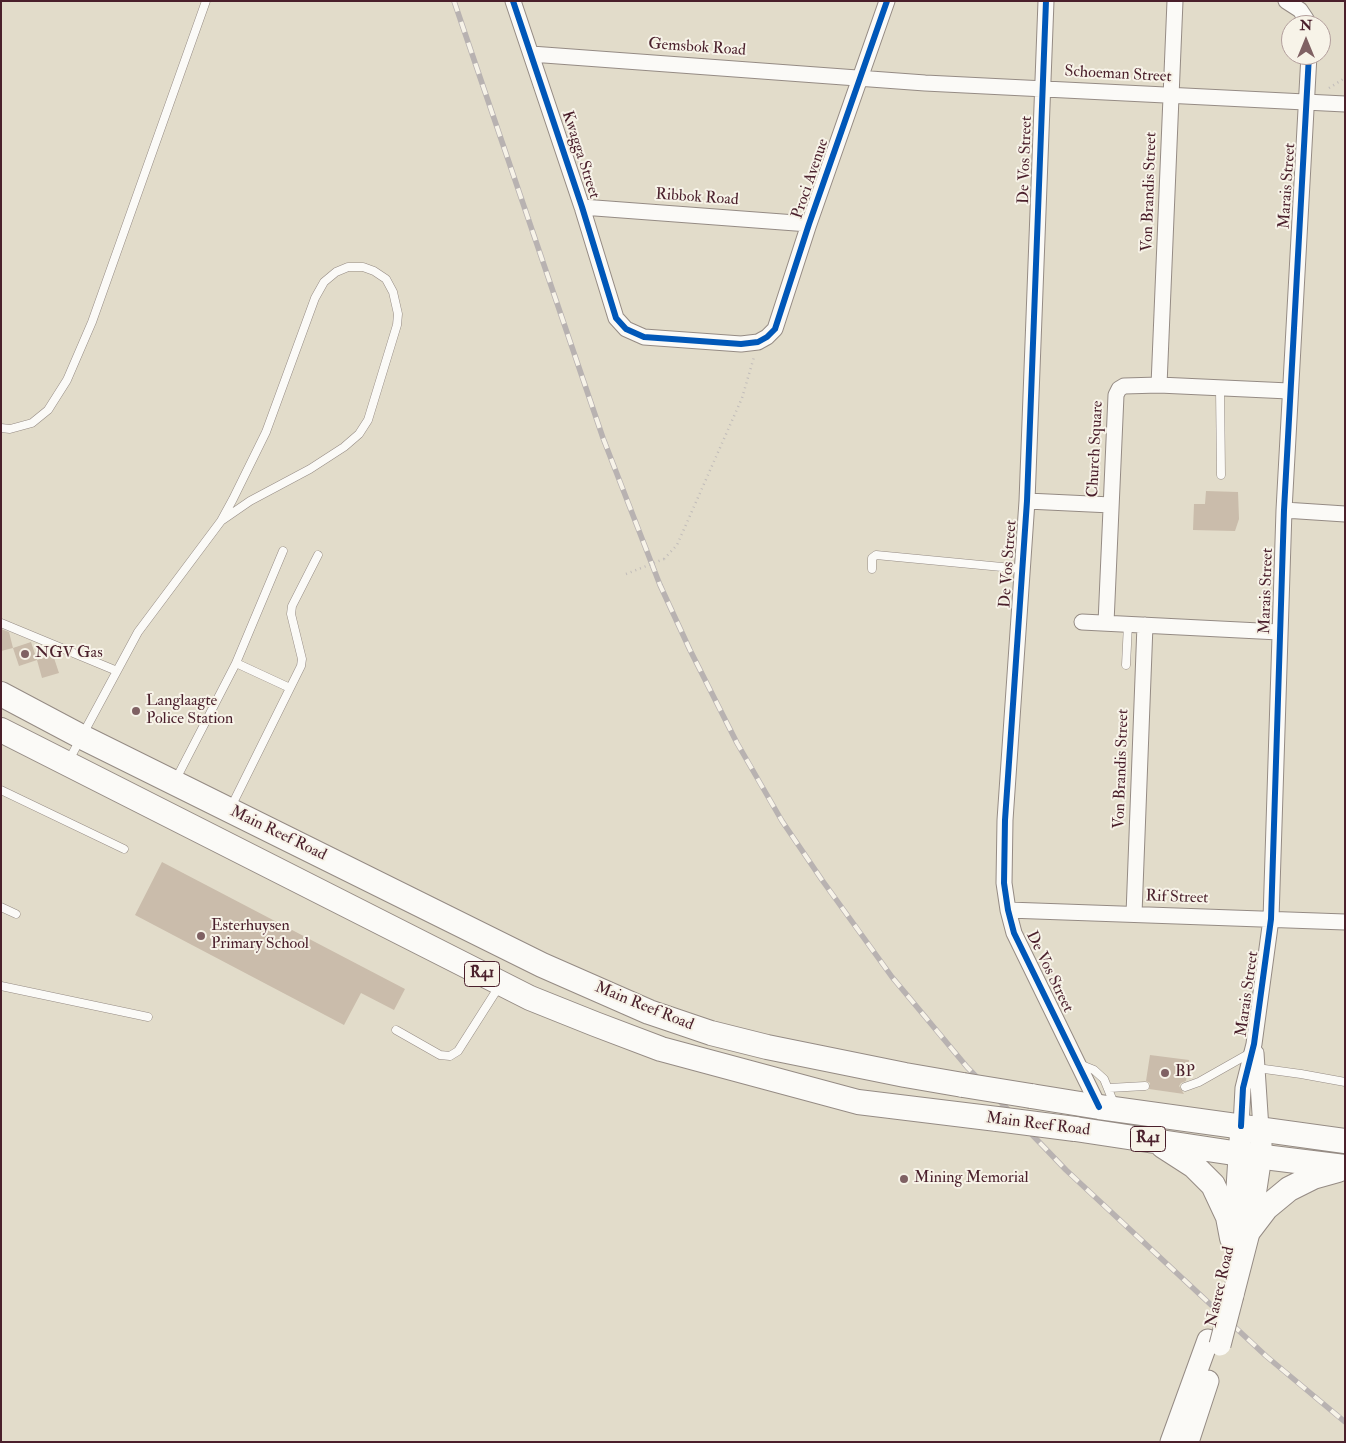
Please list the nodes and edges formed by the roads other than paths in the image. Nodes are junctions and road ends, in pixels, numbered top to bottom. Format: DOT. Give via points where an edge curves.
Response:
graph roads {
  1 [pos="206,1"];
  2 [pos="513,1"];
  3 [pos="886,1"];
  4 [pos="1046,1"];
  5 [pos="1175,1"];
  6 [pos="1286,1"];
  7 [pos="1302,15"];
  8 [pos="532,54"];
  9 [pos="1309,65"];
  10 [pos="860,77"];
  11 [pos="1042,88"];
  12 [pos="1172,95"];
  13 [pos="1307,102"];
  14 [pos="1345,104"];
  15 [pos="582,207"];
  16 [pos="810,224"];
  17 [pos="741,344"];
  18 [pos="1159,385"];
  19 [pos="1220,388"];
  20 [pos="1289,391"];
  21 [pos="1,428"];
  22 [pos="1221,474"];
  23 [pos="1027,501"];
  24 [pos="1111,505"];
  25 [pos="1284,510"];
  26 [pos="1345,514"];
  27 [pos="221,521"];
  28 [pos="283,551"];
  29 [pos="318,555"];
  30 [pos="872,569"];
  31 [pos="1022,569"];
  32 [pos="1082,622"];
  33 [pos="1,623"];
  34 [pos="1106,623"];
  35 [pos="1128,624"];
  36 [pos="1145,625"];
  37 [pos="1280,632"];
  38 [pos="236,663"];
  39 [pos="1126,665"];
  40 [pos="117,671"];
  41 [pos="290,688"];
  42 [pos="1,694"];
  43 [pos="1,730"];
  44 [pos="82,737"];
  45 [pos="67,764"];
  46 [pos="177,784"];
  47 [pos="1,790"];
  48 [pos="165,814"];
  49 [pos="238,814"];
  50 [pos="232,848"];
  51 [pos="124,849"];
  52 [pos="1,907"];
  53 [pos="1008,910"];
  54 [pos="16,914"];
  55 [pos="1134,914"];
  56 [pos="1271,919"];
  57 [pos="1345,922"];
  58 [pos="501,984"];
  59 [pos="1,986"];
  60 [pos="148,1017"];
  61 [pos="396,1030"];
  62 [pos="1254,1049"];
  63 [pos="1077,1063"];
  64 [pos="1257,1068"];
  65 [pos="1345,1082"];
  66 [pos="1145,1086"];
  67 [pos="1185,1087"];
  68 [pos="1108,1102"];
  69 [pos="1251,1128"];
  70 [pos="1151,1140"];
  71 [pos="1345,1141"];
  72 [pos="1251,1155"];
  73 [pos="1345,1168"];
  74 [pos="1241,1234"];
  75 [pos="1214,1342"];
  76 [pos="1171,1442"];
  77 [pos="1188,1442"];
  1 -- 21 [label="lane" via="92,322 67,380 48,410 32,423"];
  2 -- 8 [label="street, Kwagga Street"];
  3 -- 10 [label="street, Proci Avenue"];
  4 -- 11 [label="street, De Vos Street"];
  5 -- 12 [label="street, Von Brandis Street"];
  6 -- 7 [label="street"];
  8 -- 10 [label="street, Gemsbok Road"];
  8 -- 15 [label="street, Kwagga Street"];
  9 -- 13 [label="street, Marais Street"];
  10 -- 11 [label="street, Schoeman Street"];
  10 -- 16 [label="street, Proci Avenue"];
  11 -- 12 [label="street, Schoeman Street"];
  11 -- 23 [label="street, De Vos Street"];
  12 -- 13 [label="street, Schoeman Street"];
  12 -- 18 [label="street, Von Brandis Street"];
  13 -- 14 [label="street, Schoeman Street"];
  13 -- 20 [label="street, Marais Street"];
  15 -- 16 [label="street, Ribbok Road"];
  15 -- 17 [label="street, Kwagga Street" via="616,318 626,329 644,337"];
  16 -- 17 [label="street, Proci Avenue" via="776,329 758,342"];
  18 -- 19 [label="street, Church Square"];
  18 -- 24 [label="street, Church Square" via="1124,386 1117,391"];
  19 -- 20 [label="street, Church Square"];
  19 -- 22 [label="lane"];
  20 -- 25 [label="street, Marais Street"];
  23 -- 24 [label="street"];
  23 -- 31 [label="street, De Vos Street"];
  24 -- 34 [label="street, Church Square"];
  25 -- 26 [label="street"];
  25 -- 37 [label="street, Marais Street"];
  27 -- 27 [label="lane" via="344,447 359,434 368,420 398,314 386,279 374,271 348,267 324,282 315,298 266,432"];
  27 -- 40 [label="lane" via="138,632"];
  28 -- 38 [label="lane"];
  29 -- 41 [label="lane" via="292,606 302,660"];
  30 -- 31 [label="lane" via="872,558 876,555"];
  31 -- 53 [label="street, De Vos Street" via="1004,838"];
  32 -- 34 [label="street"];
  33 -- 40 [label="lane"];
  34 -- 35 [label="street"];
  35 -- 36 [label="street"];
  35 -- 39 [label="lane"];
  36 -- 37 [label="street"];
  36 -- 55 [label="street, Von Brandis Street"];
  37 -- 56 [label="street, Marais Street"];
  38 -- 41 [label="lane"];
  38 -- 46 [label="lane"];
  40 -- 44 [label="lane"];
  41 -- 49 [label="lane"];
  42 -- 44 [label="main road, Main Reef Road / R41"];
  43 -- 45 [label="main road, Main Reef Road / R41"];
  44 -- 45 [label="lane"];
  44 -- 46 [label="main road, Main Reef Road / R41"];
  45 -- 48 [label="main road, Main Reef Road / R41"];
  46 -- 48 [label="main road"];
  46 -- 49 [label="main road, Main Reef Road / R41"];
  47 -- 51 [label="lane"];
  48 -- 50 [label="main road, Main Reef Road / R41"];
  49 -- 50 [label="main road"];
  49 -- 68 [label="main road, Main Reef Road / R41, bridge" via="542,965 649,1012 711,1034 963,1085 1031,1096"];
  50 -- 58 [label="main road, Main Reef Road / R41"];
  52 -- 54 [label="lane"];
  53 -- 55 [label="street, Rif Street"];
  53 -- 63 [label="street, De Vos Street" via="1014,933"];
  55 -- 56 [label="street, Rif Street"];
  56 -- 57 [label="street, Rif Street"];
  56 -- 62 [label="street, Marais Street"];
  58 -- 61 [label="lane" via="458,1051 450,1056 440,1055"];
  58 -- 70 [label="main road, Main Reef Road / R41, bridge" via="661,1049 858,1102"];
  59 -- 60 [label="lane"];
  62 -- 64 [label="street, Marais Street"];
  62 -- 67 [label="lane"];
  62 -- 69 [label="street, Marais Street" via="1243,1088"];
  63 -- 68 [label="street, De Vos Street"];
  63 -- 68 [label="lane" via="1099,1074"];
  64 -- 65 [label="lane"];
  64 -- 69 [label="street, Marais Street"];
  66 -- 68 [label="lane"];
  68 -- 69 [label="main road, Main Reef Road / R41"];
  69 -- 71 [label="main road, Main Reef Road / R41"];
  69 -- 72 [label="main road, Nasrec Road"];
  70 -- 72 [label="main road, Main Reef Road / R41"];
  70 -- 74 [label="main road" via="1183,1158 1208,1179 1231,1227"];
  72 -- 73 [label="main road, Main Reef Road / R41"];
  72 -- 74 [label="main road, Nasrec Road" via="1236,1219"];
  73 -- 74 [label="main road" via="1313,1177 1289,1189"];
  74 -- 75 [label="main road, Nasrec Road"];
  75 -- 76 [label="main road, Nasrec Road"];
  75 -- 77 [label="main road, Nasrec Road"];
}
